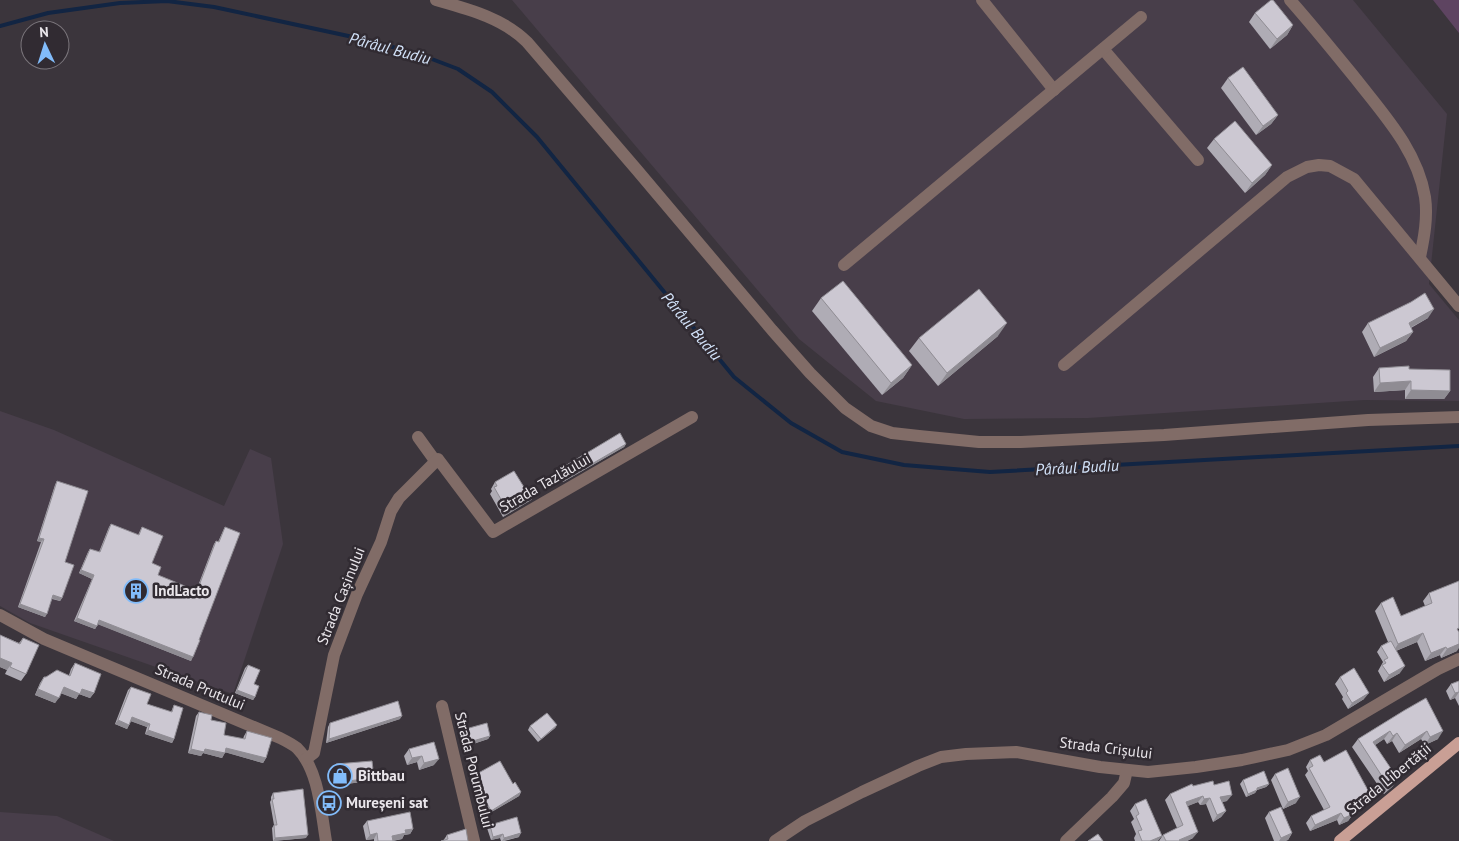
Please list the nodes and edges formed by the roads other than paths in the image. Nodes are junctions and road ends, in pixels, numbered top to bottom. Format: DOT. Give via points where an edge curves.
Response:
graph roads {
  1 [pos="436,0"];
  2 [pos="982,0"];
  3 [pos="1290,0"];
  4 [pos="1141,17"];
  5 [pos="1103,49"];
  6 [pos="1054,90"];
  7 [pos="1198,160"];
  8 [pos="1420,257"];
  9 [pos="844,265"];
  10 [pos="1459,306"];
  11 [pos="1064,364"];
  12 [pos="692,417"];
  13 [pos="1459,417"];
  14 [pos="418,437"];
  15 [pos="437,461"];
  16 [pos="0,615"];
  17 [pos="1459,659"];
  18 [pos="442,706"];
  19 [pos="1459,743"];
  20 [pos="306,759"];
  21 [pos="1127,770"];
  22 [pos="326,841"];
  23 [pos="474,841"];
  24 [pos="775,841"];
  25 [pos="1066,841"];
  26 [pos="1340,841"];
  1 -- 13 [label="street" via="502,23 528,42 810,373 845,408 871,426 892,433 927,437 1021,442"];
  2 -- 6 [label="street"];
  3 -- 8 [label="street" via="1404,143 1418,172 1425,199 1425,230"];
  4 -- 5 [label="street"];
  5 -- 6 [label="street"];
  5 -- 7 [label="street"];
  6 -- 9 [label="street"];
  8 -- 10 [label="street"];
  8 -- 11 [label="street" via="1354,179 1330,166 1308,167 1287,178"];
  12 -- 15 [label="street, Strada Tazlăului" via="493,532"];
  14 -- 15 [label="street"];
  15 -- 20 [label="street, Strada Cașinului" via="391,510 334,655 314,753"];
  16 -- 20 [label="street, Strada Prutului" via="44,639 280,738 296,747"];
  17 -- 21 [label="street, Strada Crișului" via="1326,735 1288,750 1196,767 1148,772"];
  18 -- 23 [label="street, Strada Porumbului"];
  19 -- 26 [label="main road, Strada Libertății"];
  20 -- 22 [label="street, Strada Prutului" via="318,790"];
  21 -- 24 [label="street, Strada Crișului" via="1016,752 941,757 862,792"];
  21 -- 25 [label="street" via="1124,783 1112,798"];
}
